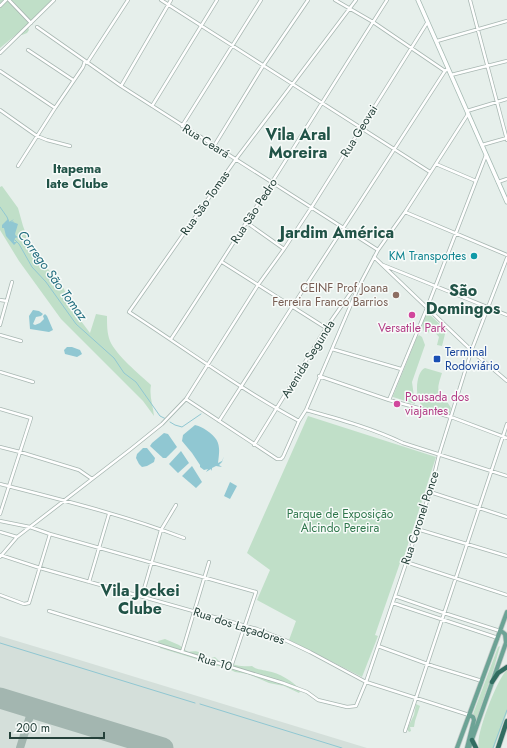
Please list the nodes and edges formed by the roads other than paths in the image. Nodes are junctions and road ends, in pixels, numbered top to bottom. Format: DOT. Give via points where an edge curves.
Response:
graph roads {
  1 [pos="6,0"];
  2 [pos="9,0"];
  3 [pos="54,0"];
  4 [pos="128,0"];
  5 [pos="161,0"];
  6 [pos="171,0"];
  7 [pos="217,0"];
  8 [pos="261,0"];
  9 [pos="308,0"];
  10 [pos="335,0"];
  11 [pos="356,0"];
  12 [pos="387,0"];
  13 [pos="418,0"];
  14 [pos="470,0"];
  15 [pos="168,5"];
  16 [pos="0,6"];
  17 [pos="349,8"];
  18 [pos="507,21"];
  19 [pos="373,22"];
  20 [pos="31,23"];
  21 [pos="427,23"];
  22 [pos="201,25"];
  23 [pos="37,27"];
  24 [pos="478,29"];
  25 [pos="437,42"];
  26 [pos="232,45"];
  27 [pos="411,48"];
  28 [pos="28,50"];
  29 [pos="0,53"];
  30 [pos="507,61"];
  31 [pos="86,62"];
  32 [pos="263,66"];
  33 [pos="488,66"];
  34 [pos="447,70"];
  35 [pos="0,72"];
  36 [pos="451,75"];
  37 [pos="73,80"];
  38 [pos="292,83"];
  39 [pos="120,86"];
  40 [pos="507,99"];
  41 [pos="323,102"];
  42 [pos="497,102"];
  43 [pos="152,106"];
  44 [pos="55,108"];
  45 [pos="0,110"];
  46 [pos="468,112"];
  47 [pos="182,126"];
  48 [pos="362,128"];
  49 [pos="37,136"];
  50 [pos="507,139"];
  51 [pos="70,146"];
  52 [pos="214,146"];
  53 [pos="482,146"];
  54 [pos="394,149"];
  55 [pos="486,154"];
  56 [pos="236,159"];
  57 [pos="436,164"];
  58 [pos="18,166"];
  59 [pos="430,172"];
  60 [pos="507,179"];
  61 [pos="476,181"];
  62 [pos="498,182"];
  63 [pos="272,183"];
  64 [pos="507,202"];
  65 [pos="311,208"];
  66 [pos="405,212"];
  67 [pos="246,222"];
  68 [pos="344,229"];
  69 [pos="455,234"];
  70 [pos="284,249"];
  71 [pos="378,250"];
  72 [pos="374,257"];
  73 [pos="507,257"];
  74 [pos="222,262"];
  75 [pos="382,265"];
  76 [pos="12,282"];
  77 [pos="258,285"];
  78 [pos="435,285"];
  79 [pos="358,288"];
  80 [pos="0,300"];
  81 [pos="7,301"];
  82 [pos="292,307"];
  83 [pos="488,307"];
  84 [pos="427,308"];
  85 [pos="507,315"];
  86 [pos="0,325"];
  87 [pos="326,328"];
  88 [pos="0,335"];
  89 [pos="171,339"];
  90 [pos="21,340"];
  91 [pos="332,349"];
  92 [pos="472,351"];
  93 [pos="207,364"];
  94 [pos="401,369"];
  95 [pos="0,372"];
  96 [pos="319,376"];
  97 [pos="507,381"];
  98 [pos="33,382"];
  99 [pos="241,386"];
  100 [pos="186,399"];
  101 [pos="389,400"];
  102 [pos="0,409"];
  103 [pos="277,409"];
  104 [pos="306,410"];
  105 [pos="452,417"];
  106 [pos="219,421"];
  107 [pos="299,421"];
  108 [pos="507,424"];
  109 [pos="503,436"];
  110 [pos="507,438"];
  111 [pos="254,445"];
  112 [pos="0,447"];
  113 [pos="20,452"];
  114 [pos="440,455"];
  115 [pos="491,472"];
  116 [pos="507,476"];
  117 [pos="92,479"];
  118 [pos="0,484"];
  119 [pos="8,486"];
  120 [pos="430,492"];
  121 [pos="64,501"];
  122 [pos="176,505"];
  123 [pos="480,508"];
  124 [pos="0,514"];
  125 [pos="110,514"];
  126 [pos="507,517"];
  127 [pos="0,521"];
  128 [pos="30,527"];
  129 [pos="417,529"];
  130 [pos="161,530"];
  131 [pos="0,532"];
  132 [pos="50,534"];
  133 [pos="17,537"];
  134 [pos="184,538"];
  135 [pos="468,543"];
  136 [pos="99,548"];
  137 [pos="0,555"];
  138 [pos="507,556"];
  139 [pos="151,562"];
  140 [pos="208,562"];
  141 [pos="406,562"];
  142 [pos="40,568"];
  143 [pos="205,577"];
  144 [pos="456,579"];
  145 [pos="89,582"];
  146 [pos="0,595"];
  147 [pos="507,595"];
  148 [pos="142,596"];
  149 [pos="395,596"];
  150 [pos="392,603"];
  151 [pos="48,611"];
  152 [pos="195,611"];
  153 [pos="507,612"];
  154 [pos="444,614"];
  155 [pos="442,619"];
  156 [pos="245,626"];
  157 [pos="501,631"];
  158 [pos="498,638"];
  159 [pos="507,641"];
  160 [pos="378,646"];
  161 [pos="182,652"];
  162 [pos="428,664"];
  163 [pos="231,667"];
  164 [pos="507,667"];
  165 [pos="482,681"];
  166 [pos="366,682"];
  167 [pos="492,682"];
  168 [pos="416,699"];
  169 [pos="469,715"];
  170 [pos="507,721"];
  171 [pos="405,731"];
  172 [pos="506,731"];
  173 [pos="472,740"];
  174 [pos="457,748"];
  175 [pos="468,748"];
  176 [pos="476,748"];
  177 [pos="498,748"];
  1 -- 16 [label="street"];
  2 -- 20 [label="street"];
  3 -- 20 [label="street"];
  4 -- 31 [label="street"];
  5 -- 15 [label="street"];
  6 -- 15 [label="street"];
  7 -- 22 [label="street"];
  8 -- 26 [label="street"];
  9 -- 32 [label="street"];
  10 -- 17 [label="street"];
  11 -- 17 [label="street, Rua São Tomas"];
  12 -- 19 [label="street, Rua São Pedro"];
  13 -- 21 [label="street"];
  14 -- 24 [label="street"];
  15 -- 22 [label="street"];
  15 -- 39 [label="street"];
  17 -- 19 [label="street"];
  17 -- 38 [label="street, Rua São Tomas"];
  18 -- 24 [label="street"];
  19 -- 27 [label="street"];
  19 -- 41 [label="street, Rua São Pedro"];
  20 -- 29 [label="street"];
  21 -- 25 [label="street"];
  21 -- 27 [label="street, Rua Geovai"];
  22 -- 26 [label="street"];
  22 -- 43 [label="street"];
  23 -- 31 [label="street, Rua Ceará"];
  24 -- 25 [label="street"];
  24 -- 33 [label="street"];
  25 -- 34 [label="street"];
  26 -- 32 [label="street"];
  26 -- 47 [label="street"];
  27 -- 34 [label="street"];
  27 -- 48 [label="street, Rua Geovai"];
  28 -- 37 [label="street"];
  30 -- 33 [label="street"];
  31 -- 37 [label="street"];
  31 -- 39 [label="street, Rua Ceará"];
  32 -- 38 [label="street"];
  32 -- 52 [label="street"];
  33 -- 36 [label="street"];
  33 -- 42 [label="street"];
  34 -- 36 [label="street"];
  34 -- 54 [label="street"];
  35 -- 44 [label="street"];
  36 -- 46 [label="street"];
  37 -- 44 [label="street"];
  38 -- 41 [label="street"];
  38 -- 56 [label="street, Rua São Tomas"];
  39 -- 43 [label="street, Rua Ceará"];
  40 -- 42 [label="street"];
  41 -- 48 [label="street"];
  41 -- 63 [label="street, Rua São Pedro"];
  42 -- 46 [label="street"];
  42 -- 50 [label="street"];
  43 -- 47 [label="street, Rua Ceará"];
  44 -- 49 [label="street"];
  45 -- 49 [label="street"];
  46 -- 53 [label="street"];
  46 -- 57 [label="street, Avenida Segunda"];
  47 -- 52 [label="street, Rua Ceará"];
  48 -- 54 [label="street"];
  48 -- 65 [label="street, Rua Geovai"];
  49 -- 51 [label="street"];
  49 -- 58 [label="street"];
  50 -- 53 [label="street"];
  52 -- 56 [label="street, Rua Ceará"];
  53 -- 55 [label="street"];
  54 -- 59 [label="street"];
  54 -- 68 [label="street"];
  55 -- 61 [label="street"];
  55 -- 62 [label="street"];
  56 -- 63 [label="street, Rua Ceará"];
  56 -- 89 [label="street, Rua São Tomas" via="129,312"];
  57 -- 59 [label="street, Avenida Segunda"];
  57 -- 61 [label="street"];
  59 -- 66 [label="street, Avenida Segunda"];
  60 -- 62 [label="street"];
  61 -- 69 [label="street"];
  62 -- 64 [label="street"];
  63 -- 65 [label="street, Rua Ceará"];
  63 -- 67 [label="street, Rua São Pedro"];
  65 -- 68 [label="street, Rua Ceará"];
  65 -- 70 [label="street, Rua Geovai"];
  66 -- 69 [label="street"];
  66 -- 71 [label="street, Avenida Segunda"];
  67 -- 70 [label="street"];
  67 -- 74 [label="street, Rua São Pedro"];
  68 -- 71 [label="street, Rua Ceará"];
  68 -- 82 [label="street"];
  69 -- 73 [label="street"];
  69 -- 78 [label="street"];
  70 -- 77 [label="street, Rua Geovai"];
  71 -- 72 [label="street, Avenida Segunda"];
  72 -- 75 [label="street"];
  72 -- 79 [label="street, Avenida Segunda"];
  73 -- 83 [label="street, Rua Coronel Ponce"];
  74 -- 77 [label="street"];
  74 -- 89 [label="street, Rua São Pedro"];
  75 -- 78 [label="street"];
  75 -- 84 [label="street"];
  76 -- 81 [label="street"];
  77 -- 82 [label="street"];
  77 -- 93 [label="street, Rua Geovai"];
  78 -- 83 [label="street"];
  78 -- 84 [label="street"];
  79 -- 87 [label="street, Avenida Segunda" via="352,291"];
  79 -- 91 [label="street"];
  80 -- 81 [label="street"];
  81 -- 86 [label="street"];
  82 -- 87 [label="street"];
  82 -- 99 [label="street"];
  83 -- 85 [label="street"];
  83 -- 92 [label="street, Rua Coronel Ponce"];
  84 -- 92 [label="street"];
  84 -- 94 [label="street"];
  87 -- 103 [label="street, Avenida Segunda"];
  88 -- 90 [label="street"];
  89 -- 93 [label="street"];
  91 -- 94 [label="street"];
  91 -- 96 [label="street"];
  92 -- 97 [label="street"];
  92 -- 105 [label="street, Rua Coronel Ponce"];
  93 -- 99 [label="street"];
  93 -- 100 [label="street, Rua Geovai"];
  94 -- 101 [label="street"];
  95 -- 98 [label="street"];
  96 -- 101 [label="street"];
  96 -- 104 [label="street"];
  99 -- 103 [label="street"];
  99 -- 106 [label="street"];
  100 -- 106 [label="street"];
  100 -- 117 [label="street, Rua Geovai" via="162,424"];
  101 -- 105 [label="street"];
  102 -- 113 [label="street" via="31,418"];
  103 -- 107 [label="street"];
  103 -- 111 [label="street, Avenida Segunda"];
  104 -- 107 [label="street"];
  104 -- 114 [label="street"];
  105 -- 109 [label="street"];
  105 -- 114 [label="street, Rua Coronel Ponce"];
  106 -- 111 [label="street"];
  107 -- 111 [label="street" via="281,460"];
  108 -- 109 [label="street"];
  109 -- 110 [label="street"];
  109 -- 115 [label="street"];
  112 -- 113 [label="street"];
  113 -- 117 [label="street" via="79,470"];
  113 -- 119 [label="street"];
  114 -- 115 [label="street"];
  114 -- 120 [label="street, Rua Coronel Ponce"];
  115 -- 116 [label="street"];
  115 -- 123 [label="street"];
  117 -- 121 [label="street, Rua Geovai"];
  118 -- 119 [label="street"];
  119 -- 121 [label="street"];
  119 -- 124 [label="street"];
  120 -- 123 [label="street"];
  120 -- 129 [label="street, Rua Coronel Ponce"];
  121 -- 125 [label="street"];
  121 -- 128 [label="street, Rua Geovai"];
  122 -- 130 [label="street"];
  123 -- 126 [label="street"];
  123 -- 135 [label="street"];
  125 -- 130 [label="street"];
  125 -- 136 [label="street"];
  127 -- 128 [label="street"];
  128 -- 132 [label="street"];
  128 -- 133 [label="street, Rua Geovai"];
  129 -- 135 [label="street"];
  129 -- 141 [label="street, Rua Coronel Ponce"];
  130 -- 134 [label="street"];
  130 -- 139 [label="street"];
  131 -- 133 [label="street"];
  132 -- 136 [label="street"];
  132 -- 142 [label="street"];
  133 -- 137 [label="street, Rua Geovai"];
  135 -- 138 [label="street"];
  135 -- 144 [label="street"];
  136 -- 139 [label="street"];
  136 -- 145 [label="street"];
  137 -- 142 [label="street, Rua dos Laçadores"];
  139 -- 143 [label="street"];
  139 -- 148 [label="street"];
  140 -- 143 [label="street"];
  141 -- 144 [label="street"];
  141 -- 149 [label="street, Rua Coronel Ponce"];
  142 -- 145 [label="street, Rua dos Laçadores"];
  142 -- 146 [label="street" via="29,603 24,604"];
  143 -- 152 [label="street"];
  143 -- 156 [label="street" via="256,592"];
  144 -- 147 [label="street"];
  144 -- 154 [label="street"];
  145 -- 148 [label="street, Rua dos Laçadores"];
  148 -- 152 [label="street, Rua dos Laçadores"];
  149 -- 150 [label="street, Rua Coronel Ponce"];
  149 -- 154 [label="street"];
  150 -- 155 [label="street"];
  150 -- 160 [label="street, Rua Coronel Ponce"];
  151 -- 161 [label="street, Rua 10"];
  152 -- 156 [label="street, Rua dos Laçadores"];
  152 -- 161 [label="street"];
  153 -- 157 [label="main road"];
  154 -- 155 [label="street"];
  154 -- 157 [label="street"];
  155 -- 158 [label="street"];
  155 -- 162 [label="street"];
  156 -- 163 [label="street"];
  156 -- 166 [label="street, Rua dos Laçadores" via="285,640"];
  157 -- 158 [label="main road"];
  157 -- 159 [label="main road"];
  158 -- 165 [label="main road"];
  159 -- 167 [label="main road"];
  160 -- 162 [label="street"];
  160 -- 166 [label="street, Rua Coronel Ponce"];
  161 -- 163 [label="street, Rua 10"];
  162 -- 165 [label="street"];
  162 -- 168 [label="street"];
  163 -- 166 [label="street, Rua 10" via="307,692 318,700 347,707 356,706"];
  164 -- 167 [label="highway" via="498,673"];
  165 -- 169 [label="main road"];
  166 -- 168 [label="street, Rua dos Laçadores"];
  167 -- 173 [label="main road"];
  168 -- 169 [label="street, Rua dos Laçadores"];
  168 -- 171 [label="street"];
  169 -- 174 [label="main road"];
  169 -- 175 [label="main road" via="474,720"];
  170 -- 172 [label="highway"];
  172 -- 177 [label="highway"];
  173 -- 175 [label="main road"];
  173 -- 176 [label="highway"];
}
